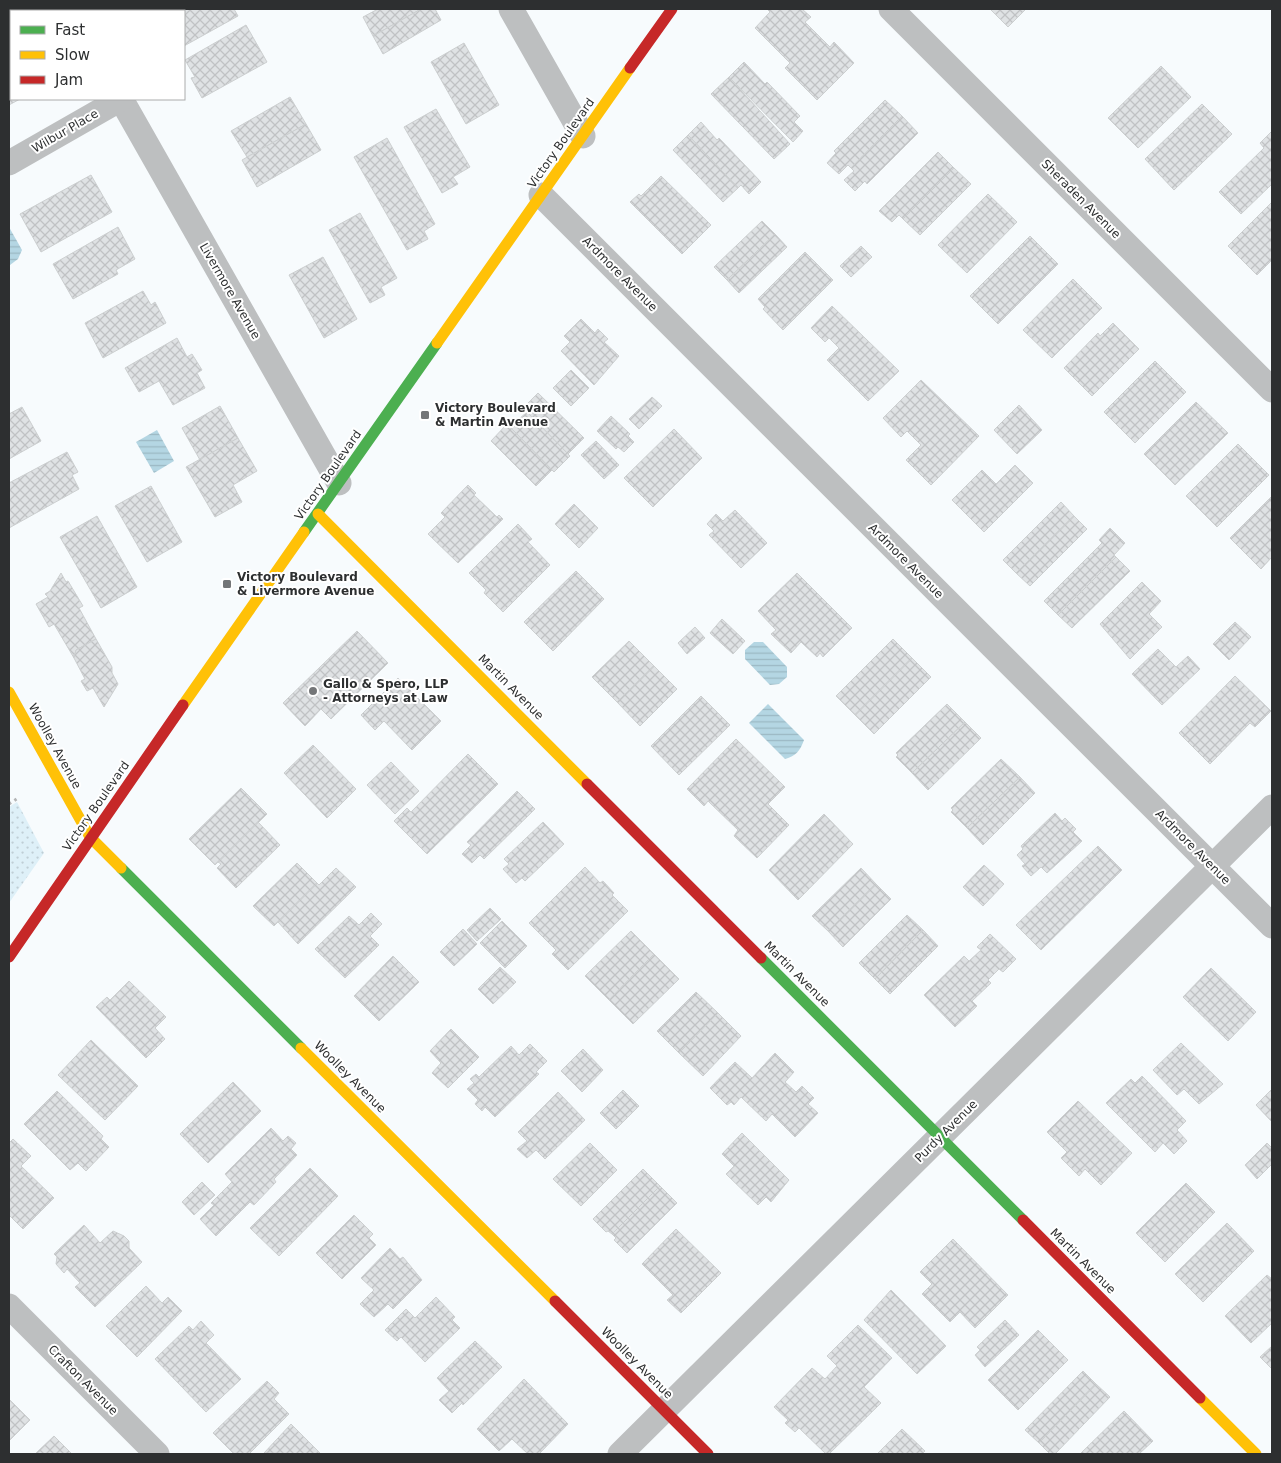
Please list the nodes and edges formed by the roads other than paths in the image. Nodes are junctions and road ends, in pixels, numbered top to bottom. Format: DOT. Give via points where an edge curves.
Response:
graph roads {
  1 [pos="511,9"];
  2 [pos="672,9"];
  3 [pos="890,9"];
  4 [pos="119,100"];
  5 [pos="122,100"];
  6 [pos="583,136"];
  7 [pos="9,163"];
  8 [pos="541,195"];
  9 [pos="1272,390"];
  10 [pos="339,483"];
  11 [pos="318,514"];
  12 [pos="9,692"];
  13 [pos="1272,807"];
  14 [pos="90,837"];
  15 [pos="1212,866"];
  16 [pos="1272,926"];
  17 [pos="9,958"];
  18 [pos="940,1137"];
  19 [pos="9,1306"];
  20 [pos="664,1410"];
  21 [pos="157,1454"];
  22 [pos="620,1454"];
  23 [pos="708,1454"];
  24 [pos="1256,1454"];
  1 -- 6 [label="street"];
  2 -- 6 [label="street, Victory Boulevard"];
  3 -- 9 [label="street, Sheraden Avenue"];
  4 -- 7 [label="street, Wilbur Place"];
  5 -- 10 [label="street, Livermore Avenue"];
  6 -- 8 [label="street, Victory Boulevard"];
  8 -- 10 [label="street, Victory Boulevard"];
  8 -- 15 [label="street, Ardmore Avenue"];
  10 -- 11 [label="street, Victory Boulevard"];
  11 -- 14 [label="street, Victory Boulevard"];
  11 -- 18 [label="street, Martin Avenue"];
  12 -- 14 [label="street, Woolley Avenue"];
  13 -- 15 [label="street, Purdy Avenue"];
  14 -- 17 [label="street, Victory Boulevard"];
  14 -- 20 [label="street, Woolley Avenue"];
  15 -- 16 [label="street, Ardmore Avenue"];
  15 -- 18 [label="street, Purdy Avenue"];
  18 -- 20 [label="street, Purdy Avenue"];
  18 -- 24 [label="street, Martin Avenue"];
  19 -- 21 [label="street, Crafton Avenue"];
  20 -- 22 [label="street, Purdy Avenue"];
  20 -- 23 [label="street, Woolley Avenue"];
}
